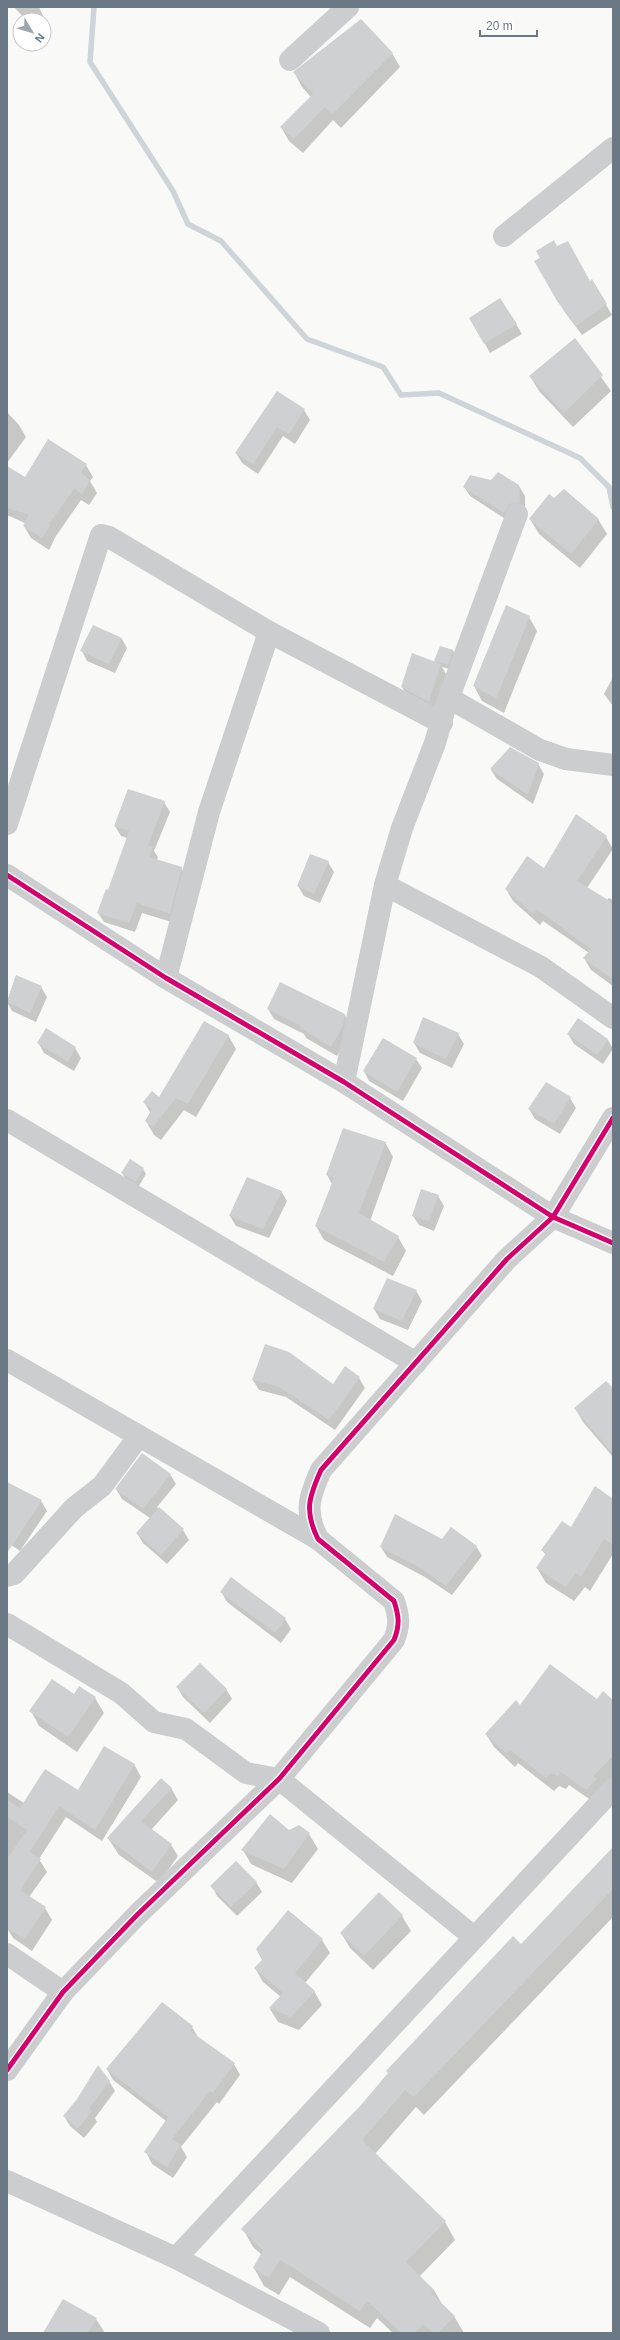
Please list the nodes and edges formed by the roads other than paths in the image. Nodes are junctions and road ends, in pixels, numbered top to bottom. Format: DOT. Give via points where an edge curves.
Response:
graph roads {
  1 [pos="348,7"];
  2 [pos="290,60"];
  3 [pos="613,148"];
  4 [pos="504,236"];
  5 [pos="517,514"];
  6 [pos="269,632"];
  7 [pos="449,698"];
  8 [pos="442,723"];
  9 [pos="613,765"];
  10 [pos="7,824"];
  11 [pos="7,875"];
  12 [pos="385,885"];
  13 [pos="166,978"];
  14 [pos="613,1018"];
  15 [pos="344,1082"];
  16 [pos="613,1118"];
  17 [pos="7,1120"];
  18 [pos="553,1217"];
  19 [pos="613,1243"];
  20 [pos="7,1360"];
  21 [pos="416,1362"];
  22 [pos="138,1436"];
  23 [pos="318,1539"];
  24 [pos="7,1576"];
  25 [pos="7,1624"];
  26 [pos="279,1779"];
  27 [pos="613,1789"];
  28 [pos="474,1937"];
  29 [pos="7,1954"];
  30 [pos="63,1992"];
  31 [pos="7,2070"];
  32 [pos="7,2181"];
  33 [pos="176,2258"];
  34 [pos="319,2333"];
  1 -- 2 [label="street"];
  3 -- 4 [label="street"];
  5 -- 7 [label="street"];
  6 -- 8 [label="street"];
  6 -- 10 [label="street" via="109,537 100,535"];
  6 -- 13 [label="street" via="209,812"];
  7 -- 8 [label="street"];
  7 -- 9 [label="street" via="540,750 566,759"];
  8 -- 12 [label="street" via="402,828"];
  11 -- 13 [label="street"];
  12 -- 14 [label="street" via="540,966"];
  12 -- 15 [label="street"];
  13 -- 15 [label="street"];
  15 -- 18 [label="street"];
  16 -- 18 [label="street"];
  17 -- 21 [label="street"];
  18 -- 19 [label="street"];
  18 -- 21 [label="street" via="507,1259"];
  20 -- 22 [label="street"];
  21 -- 23 [label="street" via="322,1470 310,1496 310,1524"];
  22 -- 23 [label="street"];
  22 -- 24 [label="street" via="102,1486 74,1508 14,1574"];
  23 -- 26 [label="street" via="394,1601 399,1615 399,1628 394,1640"];
  25 -- 26 [label="street" via="121,1693 154,1722 186,1729 246,1773"];
  26 -- 28 [label="street"];
  26 -- 30 [label="street" via="138,1914"];
  27 -- 28 [label="street"];
  28 -- 33 [label="street"];
  29 -- 30 [label="street"];
  30 -- 31 [label="street"];
  32 -- 33 [label="street"];
  33 -- 34 [label="street"];
}
